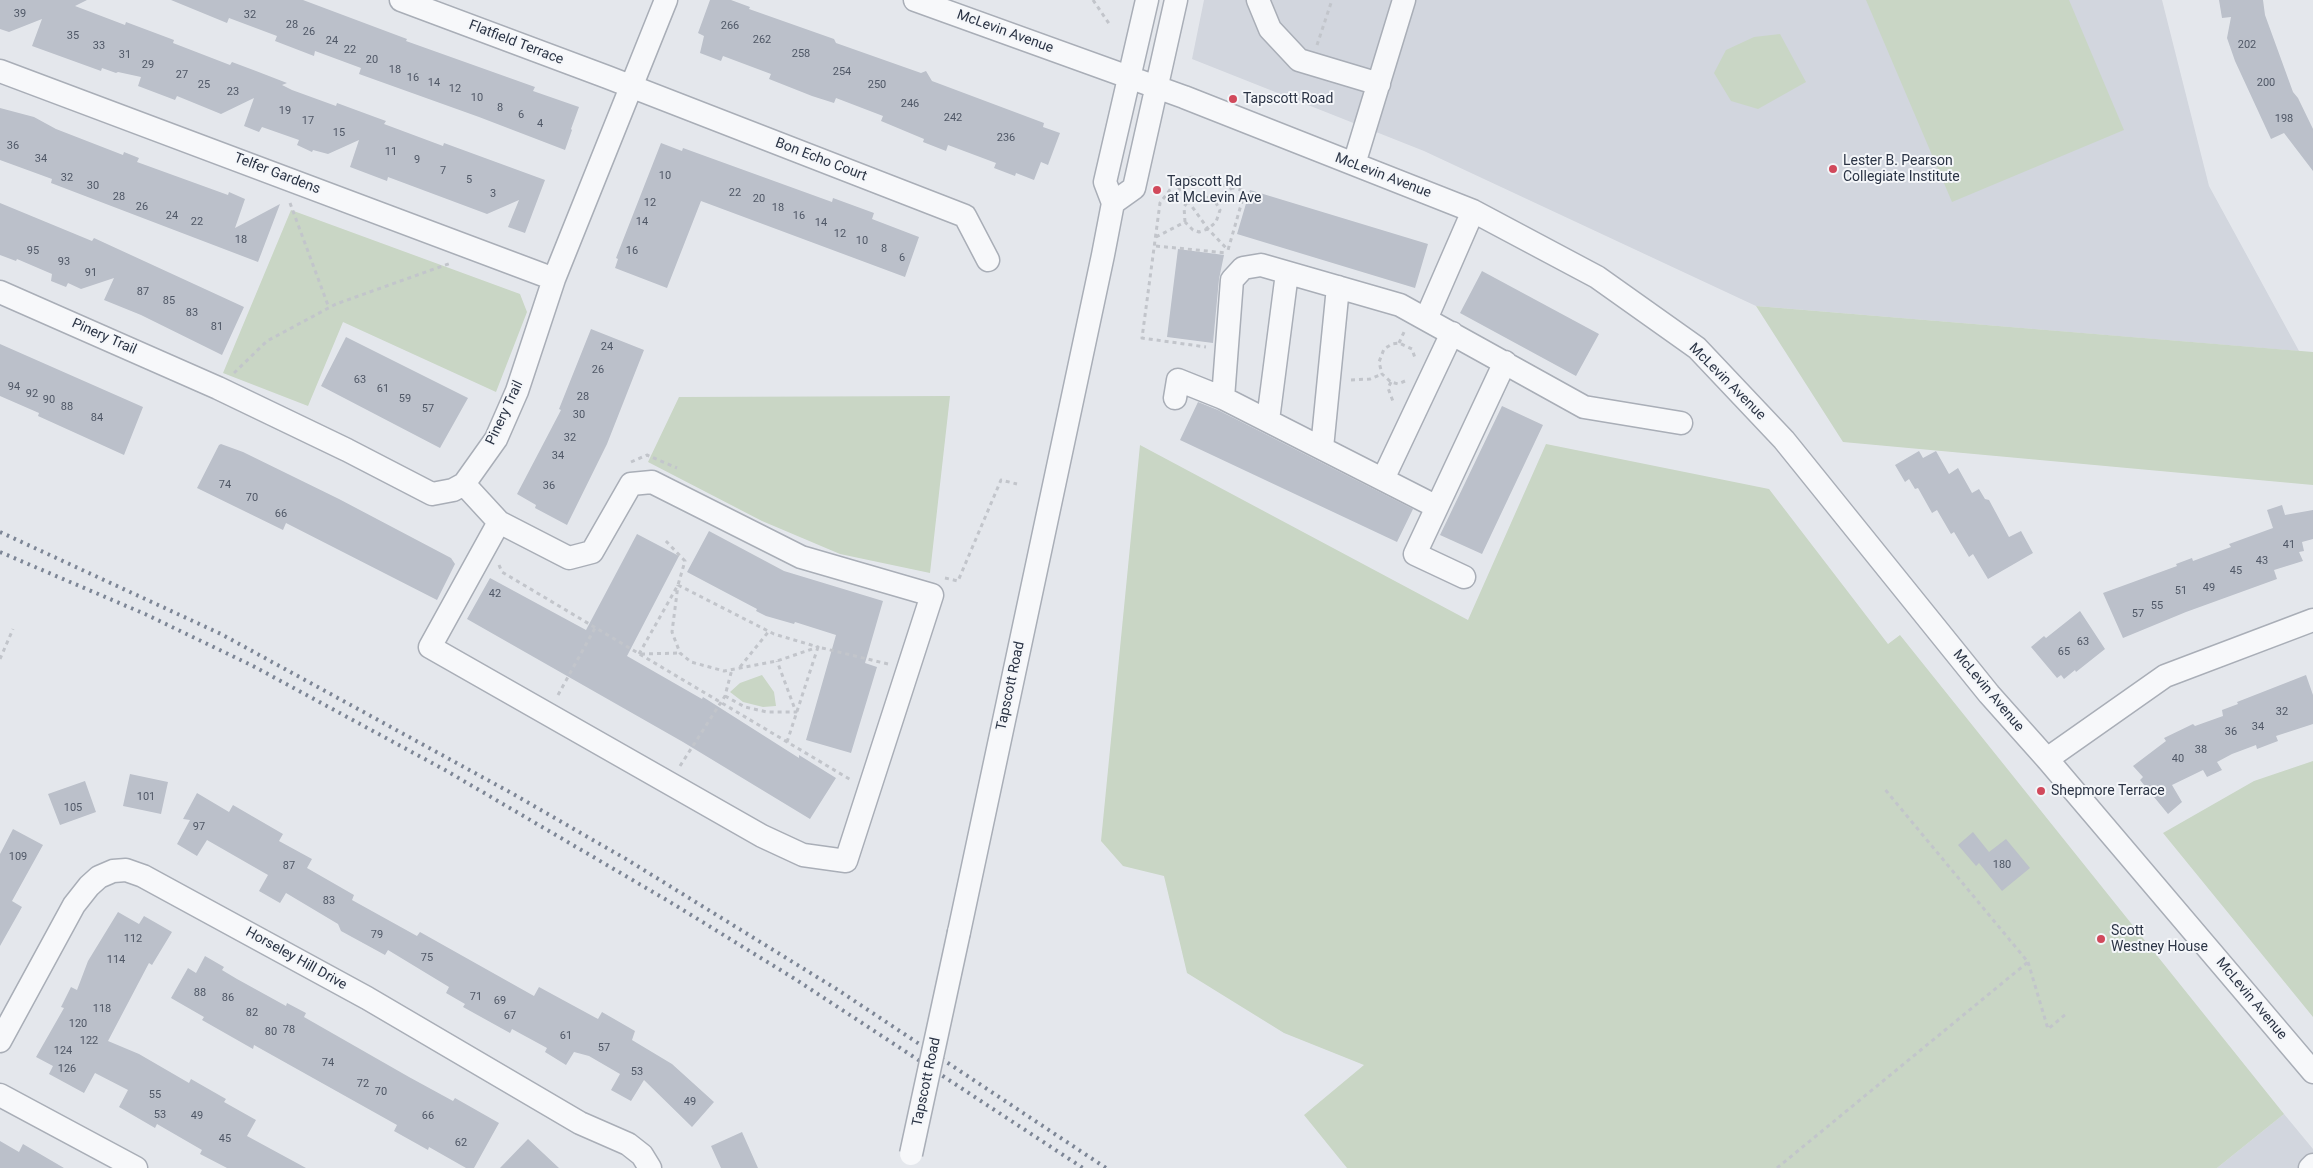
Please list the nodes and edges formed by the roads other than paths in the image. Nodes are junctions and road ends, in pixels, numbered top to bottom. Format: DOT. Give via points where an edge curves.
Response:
graph roads {
  1 [pos="401,0"];
  2 [pos="666,0"];
  3 [pos="915,0"];
  4 [pos="1147,0"];
  5 [pos="1176,0"];
  6 [pos="1258,0"];
  7 [pos="1404,0"];
  8 [pos="0,71"];
  9 [pos="1128,77"];
  10 [pos="1379,84"];
  11 [pos="631,87"];
  12 [pos="1155,87"];
  13 [pos="1354,164"];
  14 [pos="1113,203"];
  15 [pos="1474,211"];
  16 [pos="988,260"];
  17 [pos="1286,272"];
  18 [pos="554,279"];
  19 [pos="1338,287"];
  20 [pos="0,292"];
  21 [pos="1426,319"];
  22 [pos="1452,333"];
  23 [pos="1505,362"];
  24 [pos="1175,398"];
  25 [pos="1223,398"];
  26 [pos="1268,420"];
  27 [pos="1681,423"];
  28 [pos="1322,448"];
  29 [pos="1383,479"];
  30 [pos="464,484"];
  31 [pos="1437,507"];
  32 [pos="494,531"];
  33 [pos="1464,577"];
  34 [pos="2313,620"];
  35 [pos="2047,759"];
  36 [pos="0,1041"];
  37 [pos="2313,1072"];
  38 [pos="0,1095"];
  39 [pos="909,1161"];
  40 [pos="2313,1165"];
  41 [pos="136,1168"];
  42 [pos="650,1168"];
  43 [pos="2310,1168"];
  1 -- 11 [label="street, Flatfield Terrace"];
  2 -- 11 [label="street, Pinery Trail"];
  3 -- 9 [label="street, McLevin Avenue"];
  4 -- 9 [label="street, Tapscott Road"];
  5 -- 12 [label="street"];
  6 -- 10 [label="street" via="1270,29 1299,60"];
  7 -- 10 [label="street"];
  8 -- 18 [label="street, Telfer Gardens"];
  9 -- 12 [label="street, McLevin Avenue"];
  9 -- 14 [label="street, Tapscott Road" via="1105,182"];
  10 -- 13 [label="street"];
  11 -- 16 [label="street, Bon Echo Court" via="965,216"];
  11 -- 18 [label="street, Pinery Trail"];
  12 -- 13 [label="street, McLevin Avenue"];
  12 -- 14 [label="street" via="1134,188"];
  13 -- 15 [label="street, McLevin Avenue"];
  14 -- 39 [label="street, Tapscott Road, bridge"];
  15 -- 21 [label="street"];
  15 -- 35 [label="street, McLevin Avenue" via="1597,277 1697,348 1784,440 1988,694"];
  17 -- 19 [label="street"];
  17 -- 25 [label="street" via="1261,265 1252,266 1243,268 1232,280"];
  17 -- 26 [label="street"];
  18 -- 30 [label="street, Pinery Trail" via="517,391 496,439"];
  19 -- 21 [label="street" via="1400,305"];
  19 -- 28 [label="street"];
  20 -- 30 [label="street, Pinery Trail" via="218,388 432,494"];
  21 -- 22 [label="street"];
  22 -- 23 [label="street"];
  22 -- 29 [label="street" via="1423,376"];
  23 -- 27 [label="street" via="1584,407"];
  23 -- 31 [label="street"];
  24 -- 25 [label="street" via="1178,380"];
  25 -- 26 [label="street"];
  26 -- 28 [label="street"];
  28 -- 29 [label="street"];
  29 -- 31 [label="street"];
  30 -- 32 [label="street"];
  31 -- 33 [label="street" via="1415,554"];
  32 -- 32 [label="street" via="430,647 762,836 802,855 846,861 932,594 801,557 652,482 631,484 592,552 569,558"];
  34 -- 35 [label="street" via="2165,676"];
  35 -- 37 [label="street, McLevin Avenue"];
  36 -- 42 [label="street, Horseley Hill Drive" via="79,899 99,877 126,870 143,876 315,970 580,1122 628,1144 642,1155"];
  38 -- 41 [label="street"];
  40 -- 43 [label="street"];
}
